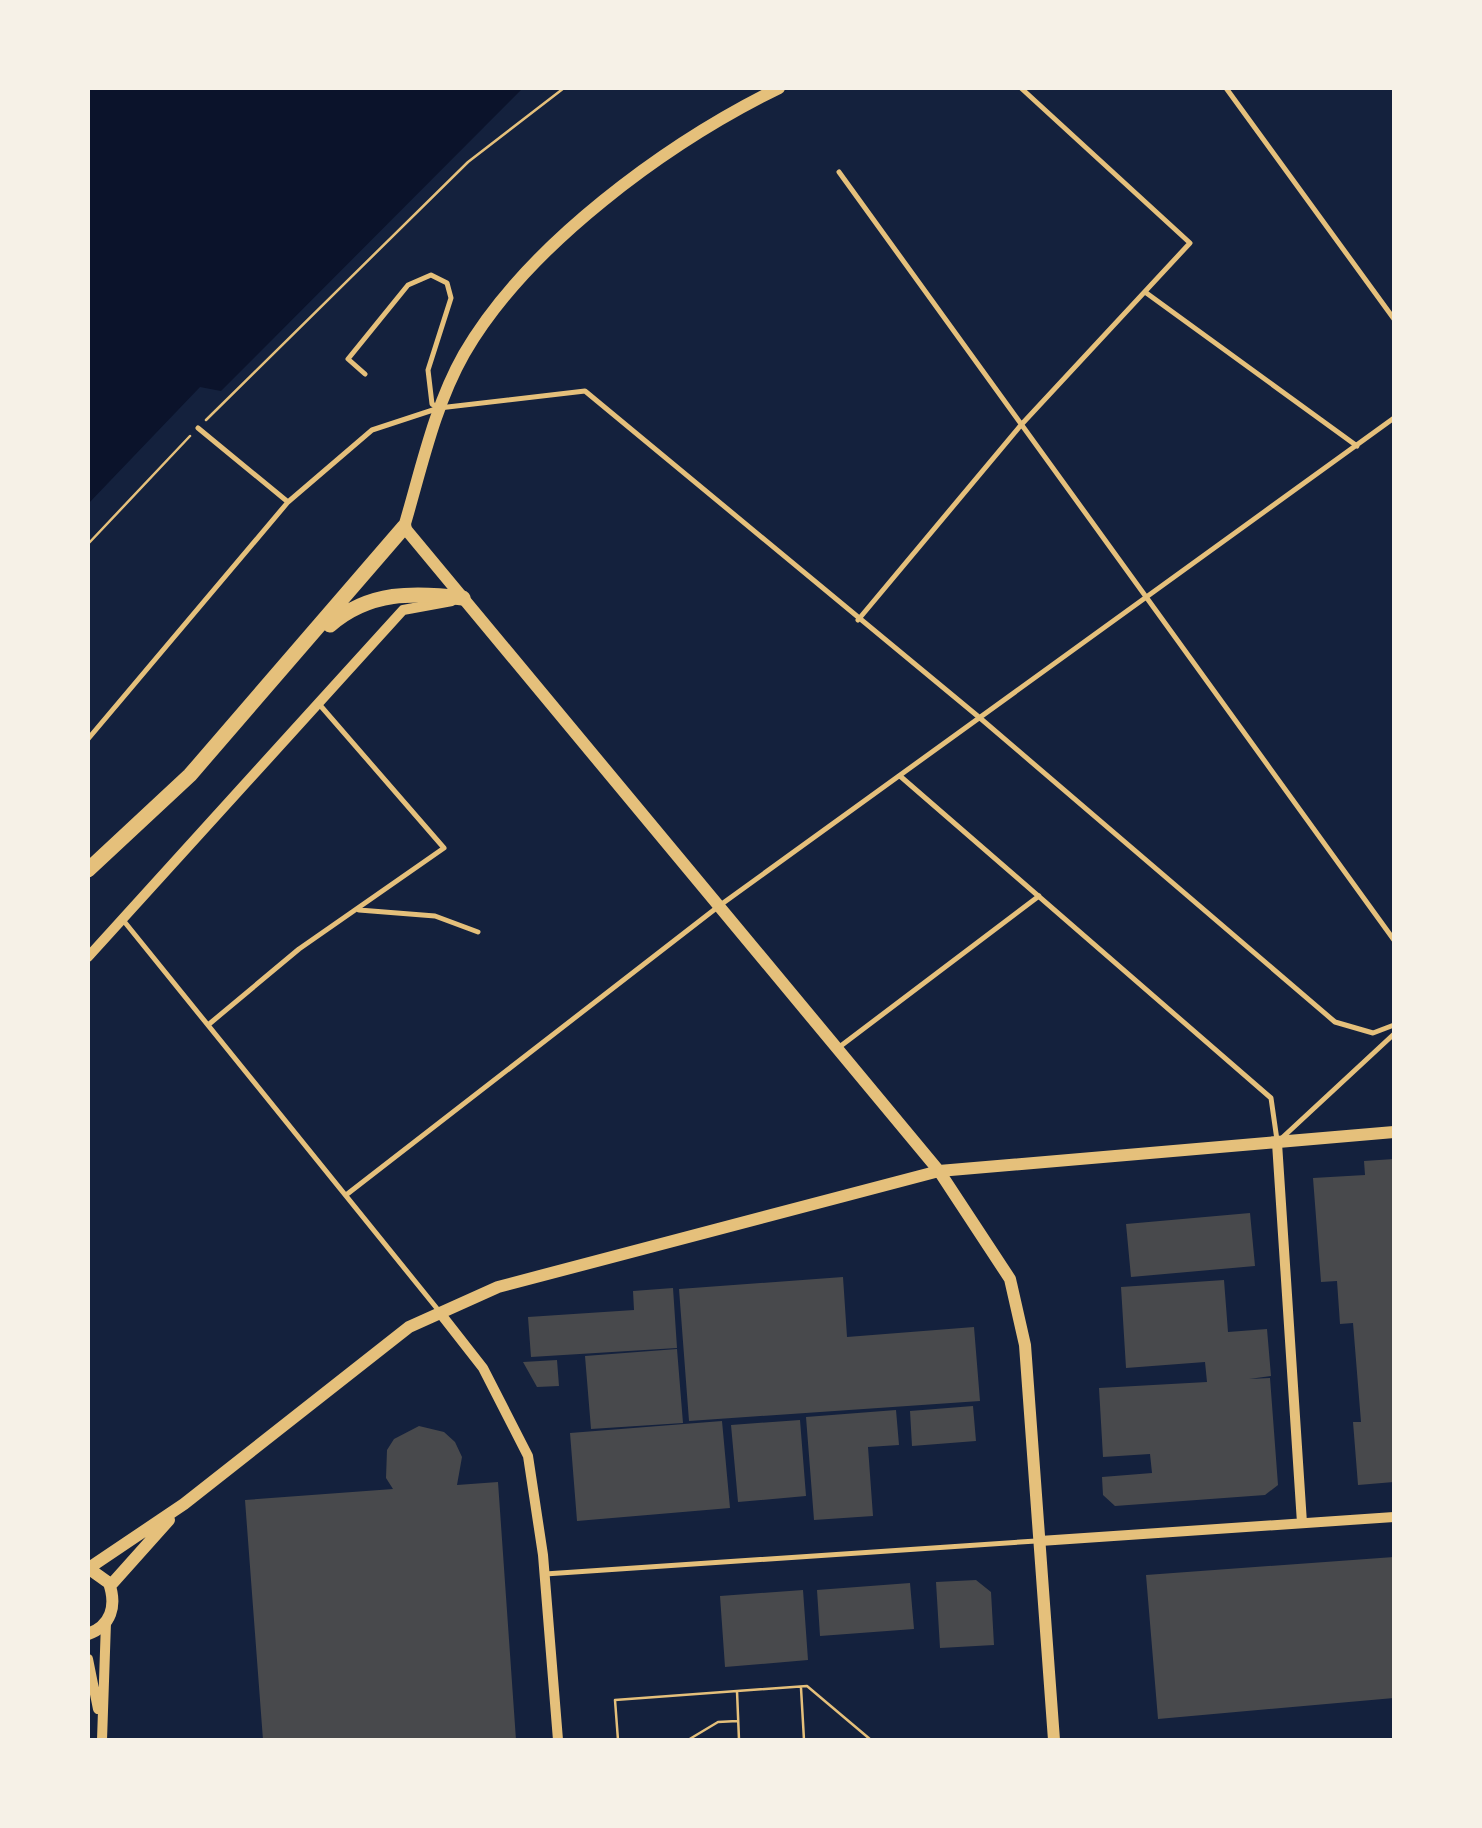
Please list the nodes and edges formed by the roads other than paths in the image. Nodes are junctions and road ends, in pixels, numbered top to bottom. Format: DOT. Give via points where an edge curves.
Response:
graph roads {
  1 [pos="779,88"];
  2 [pos="1020,88"];
  3 [pos="1226,88"];
  4 [pos="839,172"];
  5 [pos="1145,292"];
  6 [pos="1394,319"];
  7 [pos="364,374"];
  8 [pos="440,408"];
  9 [pos="1394,418"];
  10 [pos="1020,425"];
  11 [pos="198,428"];
  12 [pos="1357,446"];
  13 [pos="288,502"];
  14 [pos="404,527"];
  15 [pos="463,598"];
  16 [pos="1145,598"];
  17 [pos="858,620"];
  18 [pos="289,660"];
  19 [pos="319,704"];
  20 [pos="980,718"];
  21 [pos="88,739"];
  22 [pos="900,776"];
  23 [pos="88,870"];
  24 [pos="1038,896"];
  25 [pos="719,906"];
  26 [pos="356,910"];
  27 [pos="124,920"];
  28 [pos="478,932"];
  29 [pos="1394,940"];
  30 [pos="88,957"];
  31 [pos="208,1025"];
  32 [pos="1394,1025"];
  33 [pos="1394,1034"];
  34 [pos="837,1049"];
  35 [pos="1394,1132"];
  36 [pos="1277,1142"];
  37 [pos="938,1171"];
  38 [pos="346,1196"];
  39 [pos="440,1312"];
  40 [pos="184,1504"];
  41 [pos="1394,1516"];
  42 [pos="1302,1523"];
  43 [pos="1040,1541"];
  44 [pos="88,1568"];
  45 [pos="545,1574"];
  46 [pos="110,1586"];
  47 [pos="106,1622"];
  48 [pos="88,1634"];
  49 [pos="88,1659"];
  50 [pos="102,1738"];
  51 [pos="558,1740"];
  52 [pos="1054,1740"];
  1 -- 8 [label="street" via="730,112 564,231 464,354"];
  2 -- 5 [label="lane" via="1190,244"];
  3 -- 6 [label="lane"];
  4 -- 10 [label="lane"];
  5 -- 10 [label="lane"];
  5 -- 12 [label="lane"];
  7 -- 8 [label="lane" via="348,359 408,285 430,275 447,283 451,298 428,370 432,404"];
  8 -- 13 [label="lane" via="372,430"];
  8 -- 14 [label="street"];
  8 -- 17 [label="lane" via="585,391"];
  9 -- 12 [label="lane"];
  10 -- 16 [label="lane"];
  10 -- 17 [label="lane"];
  11 -- 13 [label="lane"];
  12 -- 16 [label="lane"];
  13 -- 21 [label="lane"];
  14 -- 15 [label="street"];
  14 -- 18 [label="main road"];
  15 -- 18 [label="main road" via="378,597 348,608"];
  15 -- 19 [label="street" via="403,610"];
  15 -- 25 [label="street"];
  16 -- 20 [label="lane"];
  16 -- 29 [label="lane"];
  17 -- 20 [label="lane"];
  18 -- 23 [label="main road" via="190,775"];
  19 -- 26 [label="lane" via="444,848"];
  19 -- 27 [label="street"];
  20 -- 22 [label="lane"];
  20 -- 32 [label="lane" via="1335,1022 1373,1032"];
  22 -- 24 [label="lane"];
  22 -- 25 [label="lane"];
  24 -- 34 [label="lane"];
  24 -- 36 [label="lane" via="1271,1098"];
  25 -- 34 [label="street"];
  25 -- 38 [label="lane"];
  26 -- 28 [label="lane" via="435,916"];
  26 -- 31 [label="lane"];
  27 -- 30 [label="street"];
  27 -- 31 [label="lane"];
  31 -- 38 [label="lane"];
  33 -- 36 [label="lane"];
  34 -- 37 [label="street"];
  35 -- 36 [label="street"];
  36 -- 37 [label="street"];
  36 -- 42 [label="street"];
  37 -- 39 [label="street" via="498,1287"];
  37 -- 43 [label="street" via="1010,1279 1025,1345"];
  38 -- 39 [label="lane"];
  39 -- 40 [label="street" via="409,1326"];
  39 -- 45 [label="street" via="484,1368 528,1456"];
  40 -- 44 [label="street"];
  40 -- 46 [label="street"];
  41 -- 42 [label="street"];
  42 -- 43 [label="street"];
  43 -- 45 [label="lane"];
  43 -- 52 [label="street"];
  44 -- 46 [label="street"];
  45 -- 51 [label="street"];
  46 -- 47 [label="street" via="114,1605"];
  47 -- 48 [label="street"];
  47 -- 50 [label="street"];
  49 -- 50 [label="street"];
}
